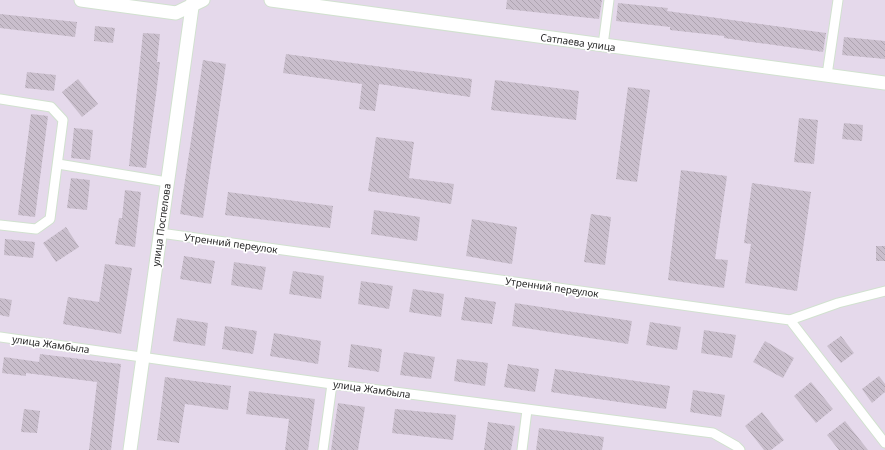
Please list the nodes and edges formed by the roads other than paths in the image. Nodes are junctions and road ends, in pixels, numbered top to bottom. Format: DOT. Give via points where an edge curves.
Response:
graph roads {
  1 [pos="81,0"];
  2 [pos="271,0"];
  3 [pos="610,0"];
  4 [pos="838,0"];
  5 [pos="196,2"];
  6 [pos="603,45"];
  7 [pos="827,75"];
  8 [pos="885,83"];
  9 [pos="0,99"];
  10 [pos="58,164"];
  11 [pos="167,182"];
  12 [pos="0,225"];
  13 [pos="160,233"];
  14 [pos="885,291"];
  15 [pos="790,320"];
  16 [pos="0,337"];
  17 [pos="144,356"];
  18 [pos="332,384"];
  19 [pos="527,410"];
  20 [pos="885,444"];
  21 [pos="130,450"];
  22 [pos="323,450"];
  23 [pos="522,450"];
  24 [pos="740,450"];
  1 -- 5 [label="street" via="176,13"];
  2 -- 6 [label="street, Сатпаева улица"];
  3 -- 6 [label="street"];
  4 -- 7 [label="street"];
  5 -- 11 [label="street, улица Поспелова"];
  6 -- 7 [label="street, Сатпаева улица"];
  7 -- 8 [label="street, Сатпаева улица"];
  9 -- 10 [label="street" via="51,107 63,120"];
  10 -- 11 [label="street"];
  10 -- 12 [label="street" via="50,220 36,229"];
  11 -- 13 [label="street, улица Поспелова"];
  13 -- 15 [label="street, Утренний переулок"];
  13 -- 17 [label="street, улица Поспелова"];
  14 -- 15 [label="street" via="838,303"];
  15 -- 20 [label="street"];
  16 -- 17 [label="street, улица Жамбыла"];
  17 -- 18 [label="street, улица Жамбыла"];
  17 -- 21 [label="street, улица Поспелова"];
  18 -- 19 [label="street, улица Жамбыла"];
  18 -- 22 [label="street"];
  19 -- 23 [label="street"];
  19 -- 24 [label="street, улица Жамбыла" via="713,433"];
}
